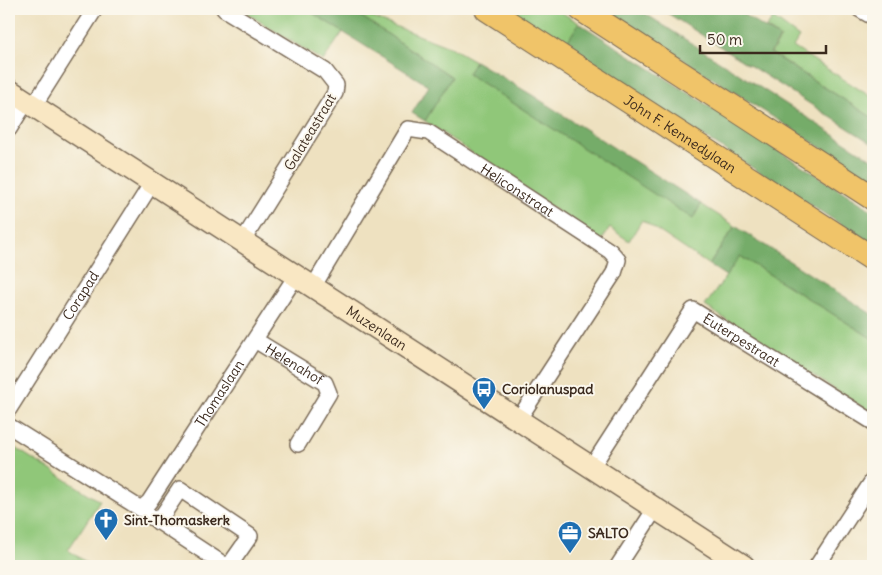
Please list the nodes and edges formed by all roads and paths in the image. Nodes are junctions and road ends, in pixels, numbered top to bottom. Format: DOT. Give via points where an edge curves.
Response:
graph roads {
  1 [pos="95,9"];
  2 [pos="224,9"];
  3 [pos="487,9"];
  4 [pos="581,9"];
  5 [pos="859,9"];
  6 [pos="873,17"];
  7 [pos="23,100"];
  8 [pos="9,130"];
  9 [pos="152,183"];
  10 [pos="873,198"];
  11 [pos="242,242"];
  12 [pos="873,258"];
  13 [pos="304,282"];
  14 [pos="255,340"];
  15 [pos="9,409"];
  16 [pos="518,420"];
  17 [pos="873,422"];
  18 [pos="9,426"];
  19 [pos="298,444"];
  20 [pos="591,468"];
  21 [pos="873,480"];
  22 [pos="141,509"];
  23 [pos="655,509"];
  24 [pos="158,522"];
  25 [pos="227,566"];
  26 [pos="618,566"];
  27 [pos="744,566"];
  28 [pos="816,566"];
  1 -- 7 [label="street"];
  2 -- 11 [label="street, Galateastraat" via="324,71 336,86 335,93"];
  3 -- 12 [label="main road, John F. Kennedylaan"];
  4 -- 10 [label="main road"];
  5 -- 6 [label="street"];
  7 -- 8 [label="street"];
  7 -- 9 [label="street, Muzenlaan"];
  9 -- 11 [label="street, Muzenlaan"];
  9 -- 15 [label="street, Corapad"];
  11 -- 13 [label="street, Muzenlaan"];
  13 -- 14 [label="street, Thomaslaan"];
  13 -- 16 [label="street, Muzenlaan"];
  13 -- 16 [label="street, Heliconstraat" via="408,129 428,132 610,251 618,260 614,273"];
  14 -- 19 [label="street, Helenahof" via="325,383 329,393"];
  14 -- 22 [label="street, Thomaslaan" via="149,502"];
  16 -- 20 [label="street, Muzenlaan"];
  17 -- 20 [label="street, Euterpestraat" via="693,310"];
  18 -- 22 [label="street"];
  20 -- 23 [label="street, Muzenlaan"];
  21 -- 28 [label="street"];
  22 -- 24 [label="street"];
  23 -- 26 [label="street"];
  23 -- 27 [label="street, Muzenlaan"];
  24 -- 25 [label="street"];
  24 -- 25 [label="street" via="180,490 250,536"];
}
